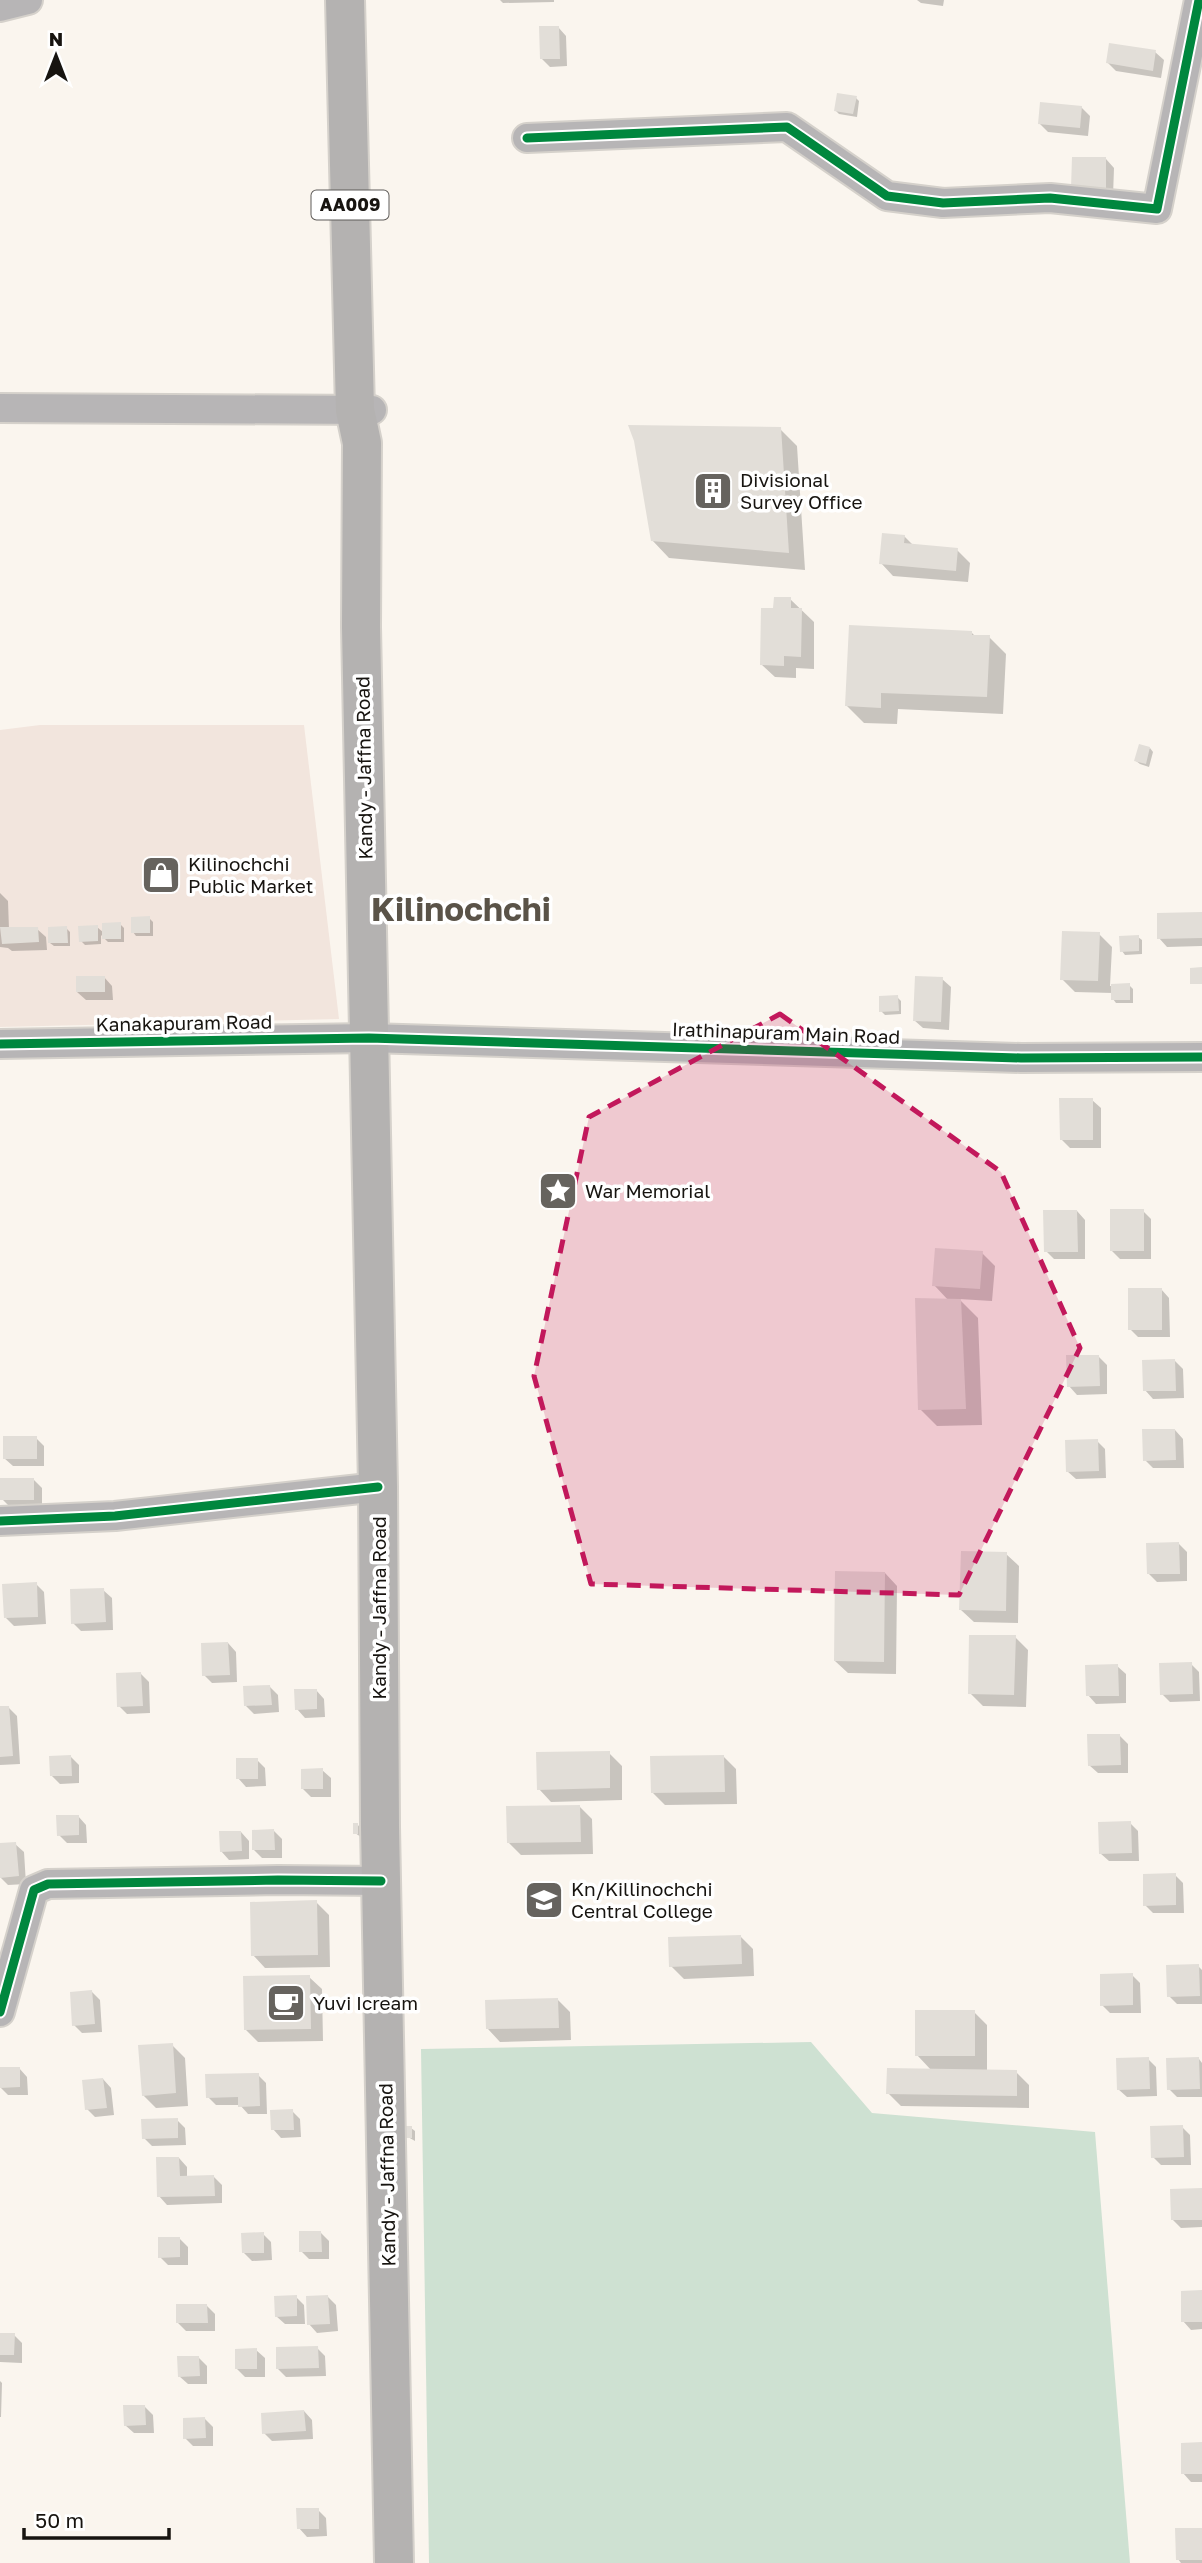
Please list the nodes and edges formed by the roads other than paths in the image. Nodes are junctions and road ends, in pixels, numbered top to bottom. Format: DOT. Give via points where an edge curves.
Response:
graph roads {
  1 [pos="28,0"];
  2 [pos="345,0"];
  3 [pos="370,0"];
  4 [pos="1199,0"];
  5 [pos="0,7"];
  6 [pos="527,138"];
  7 [pos="0,408"];
  8 [pos="363,421"];
  9 [pos="369,1038"];
  10 [pos="0,1044"];
  11 [pos="1202,1057"];
  12 [pos="378,1487"];
  13 [pos="0,1521"];
  14 [pos="381,1881"];
  15 [pos="0,2012"];
  16 [pos="394,2563"];
  1 -- 5 [label="street"];
  2 -- 8 [label="highway, Kandy - Jaffna Road / AA009"];
  3 -- 8 [label="highway, Kandy - Jaffna Road / AA009"];
  4 -- 6 [label="street" via="1157,209 1049,198 943,203 887,196 787,127"];
  7 -- 8 [label="street"];
  8 -- 9 [label="highway, Kandy - Jaffna Road / AA009" via="360,627"];
  9 -- 10 [label="street, Kanakapuram Road"];
  9 -- 11 [label="street, Irathinapuram Main Road" via="1021,1058"];
  9 -- 12 [label="highway, Kandy - Jaffna Road / AA009"];
  12 -- 13 [label="street" via="115,1516"];
  12 -- 14 [label="highway, Kandy - Jaffna Road / AA009"];
  14 -- 15 [label="street" via="48,1884 34,1890"];
  14 -- 16 [label="highway, Kandy - Jaffna Road / AA009"];
}
